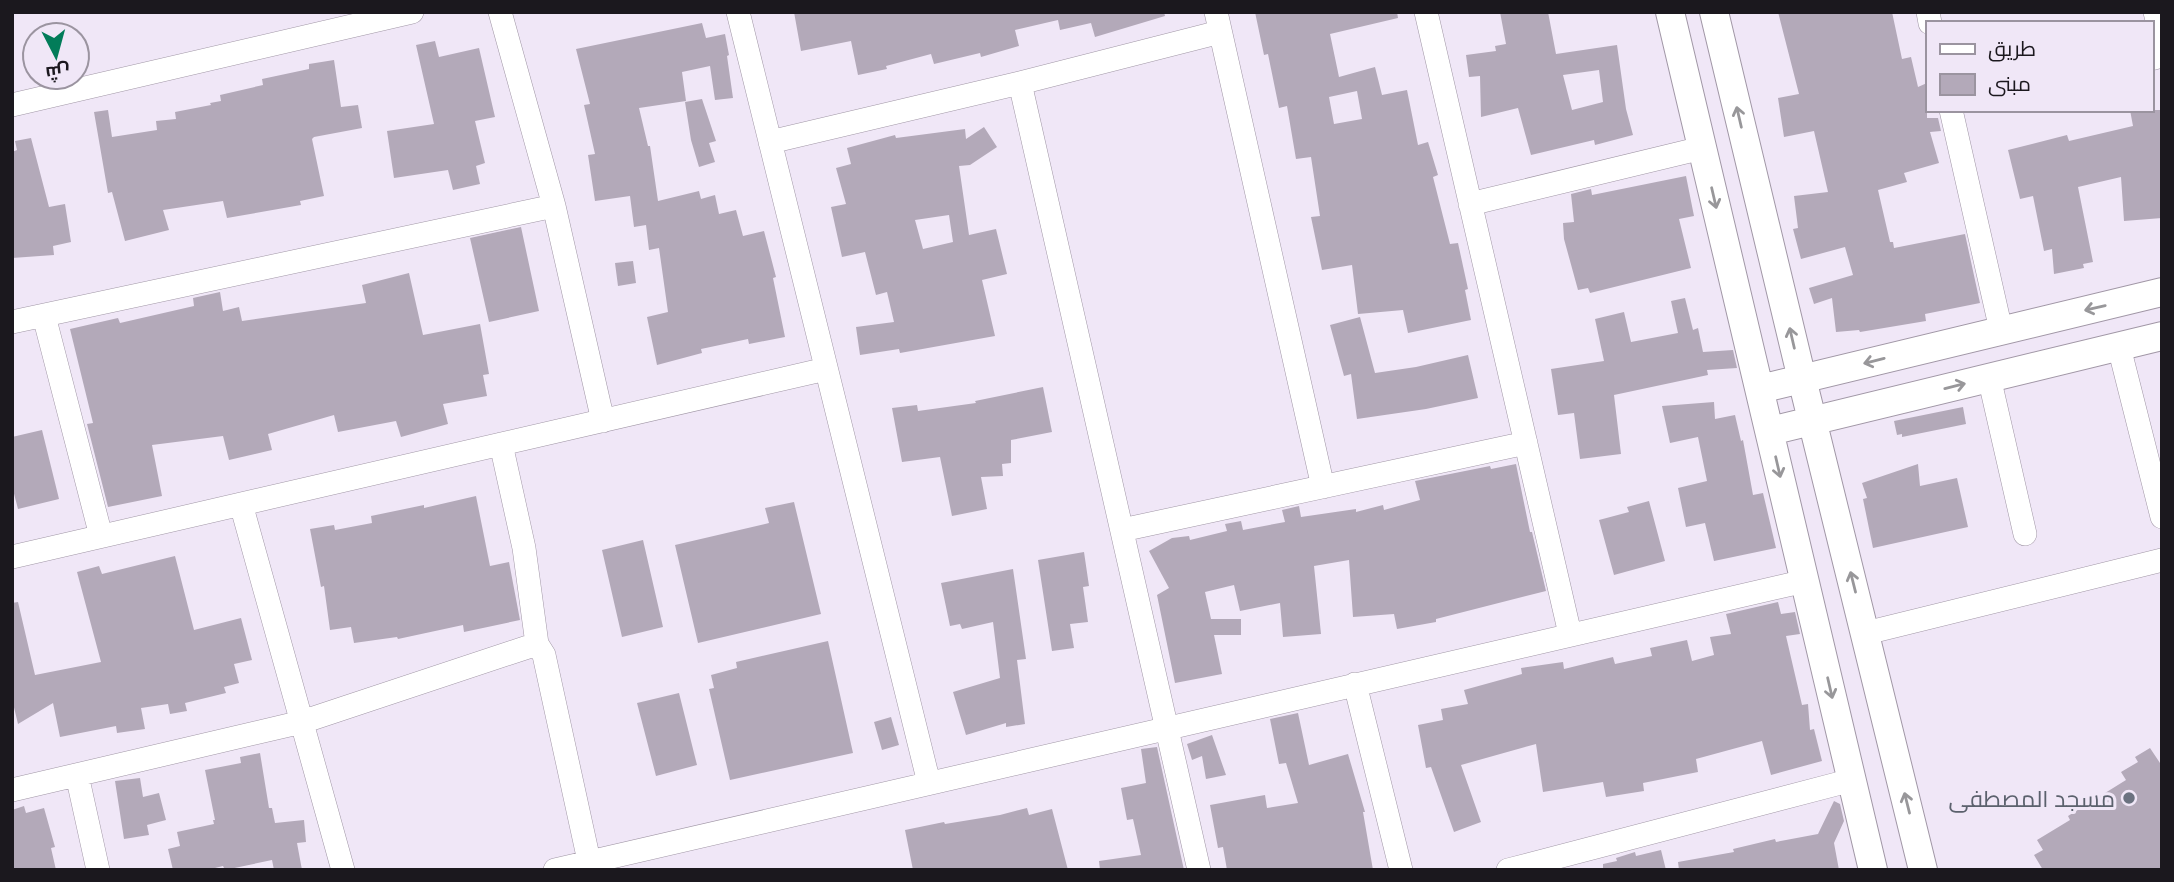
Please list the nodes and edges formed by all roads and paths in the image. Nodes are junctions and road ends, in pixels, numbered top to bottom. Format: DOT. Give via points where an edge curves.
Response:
graph roads {
  1 [pos="412,12"];
  2 [pos="500,12"];
  3 [pos="738,12"];
  4 [pos="1426,12"];
  5 [pos="1670,12"];
  6 [pos="1714,12"];
  7 [pos="2155,12"];
  8 [pos="1218,22"];
  9 [pos="2162,40"];
  10 [pos="1020,83"];
  11 [pos="12,105"];
  12 [pos="1951,112"];
  13 [pos="771,142"];
  14 [pos="1702,148"];
  15 [pos="1470,204"];
  16 [pos="554,206"];
  17 [pos="2162,292"];
  18 [pos="44,316"];
  19 [pos="12,323"];
  20 [pos="2001,330"];
  21 [pos="2162,336"];
  22 [pos="2119,346"];
  23 [pos="827,369"];
  24 [pos="1989,377"];
  25 [pos="1802,379"];
  26 [pos="1760,389"];
  27 [pos="603,421"];
  28 [pos="1814,421"];
  29 [pos="1770,431"];
  30 [pos="1526,443"];
  31 [pos="501,444"];
  32 [pos="1323,487"];
  33 [pos="242,504"];
  34 [pos="2161,515"];
  35 [pos="1122,530"];
  36 [pos="2025,534"];
  37 [pos="101,536"];
  38 [pos="12,557"];
  39 [pos="2162,560"];
  40 [pos="1805,581"];
  41 [pos="1866,633"];
  42 [pos="1570,634"];
  43 [pos="537,644"];
  44 [pos="1355,684"];
  45 [pos="302,722"];
  46 [pos="1168,727"];
  47 [pos="77,775"];
  48 [pos="1852,780"];
  49 [pos="929,783"];
  50 [pos="12,790"];
  51 [pos="590,866"];
  52 [pos="98,870"];
  53 [pos="344,870"];
  54 [pos="555,870"];
  55 [pos="1199,870"];
  56 [pos="1401,870"];
  57 [pos="1508,870"];
  58 [pos="1873,870"];
  59 [pos="1923,870"];
  1 -- 11 [label="street"];
  2 -- 16 [label="street"];
  3 -- 13 [label="street"];
  4 -- 15 [label="street"];
  5 -- 14 [label="street"];
  25 -- 6 [label="street, one-way"];
  7 -- 9 [label="street"];
  8 -- 10 [label="street"];
  8 -- 32 [label="street"];
  10 -- 13 [label="street"];
  10 -- 35 [label="street"];
  12 -- 20 [label="street"];
  13 -- 23 [label="street"];
  14 -- 15 [label="street"];
  14 -- 26 [label="street, one-way"];
  15 -- 30 [label="street"];
  16 -- 18 [label="street"];
  16 -- 27 [label="street"];
  17 -- 20 [label="street, one-way"];
  18 -- 19 [label="street"];
  18 -- 37 [label="street"];
  20 -- 25 [label="street, one-way"];
  21 -- 22 [label="street"];
  22 -- 24 [label="street"];
  22 -- 34 [label="street"];
  23 -- 27 [label="street"];
  23 -- 49 [label="street"];
  28 -- 24 [label="street, one-way"];
  24 -- 36 [label="street"];
  25 -- 26 [label="street"];
  25 -- 28 [label="street"];
  26 -- 29 [label="street"];
  27 -- 31 [label="street"];
  28 -- 29 [label="street"];
  41 -- 28 [label="street, one-way"];
  29 -- 40 [label="street, one-way"];
  30 -- 32 [label="street"];
  30 -- 42 [label="street"];
  31 -- 33 [label="street"];
  31 -- 43 [label="street" via="524,548"];
  32 -- 35 [label="street"];
  33 -- 37 [label="street"];
  33 -- 45 [label="street"];
  35 -- 46 [label="street"];
  37 -- 38 [label="street"];
  39 -- 41 [label="street"];
  40 -- 42 [label="street"];
  40 -- 48 [label="street, one-way"];
  59 -- 41 [label="street, one-way"];
  42 -- 44 [label="street"];
  43 -- 45 [label="street"];
  43 -- 51 [label="street" via="544,655"];
  44 -- 46 [label="street"];
  44 -- 56 [label="street"];
  45 -- 47 [label="street"];
  45 -- 53 [label="street"];
  46 -- 49 [label="street"];
  46 -- 55 [label="street"];
  47 -- 50 [label="street"];
  47 -- 52 [label="street"];
  48 -- 57 [label="street"];
  48 -- 58 [label="street"];
  49 -- 51 [label="street"];
  51 -- 54 [label="street"];
}
